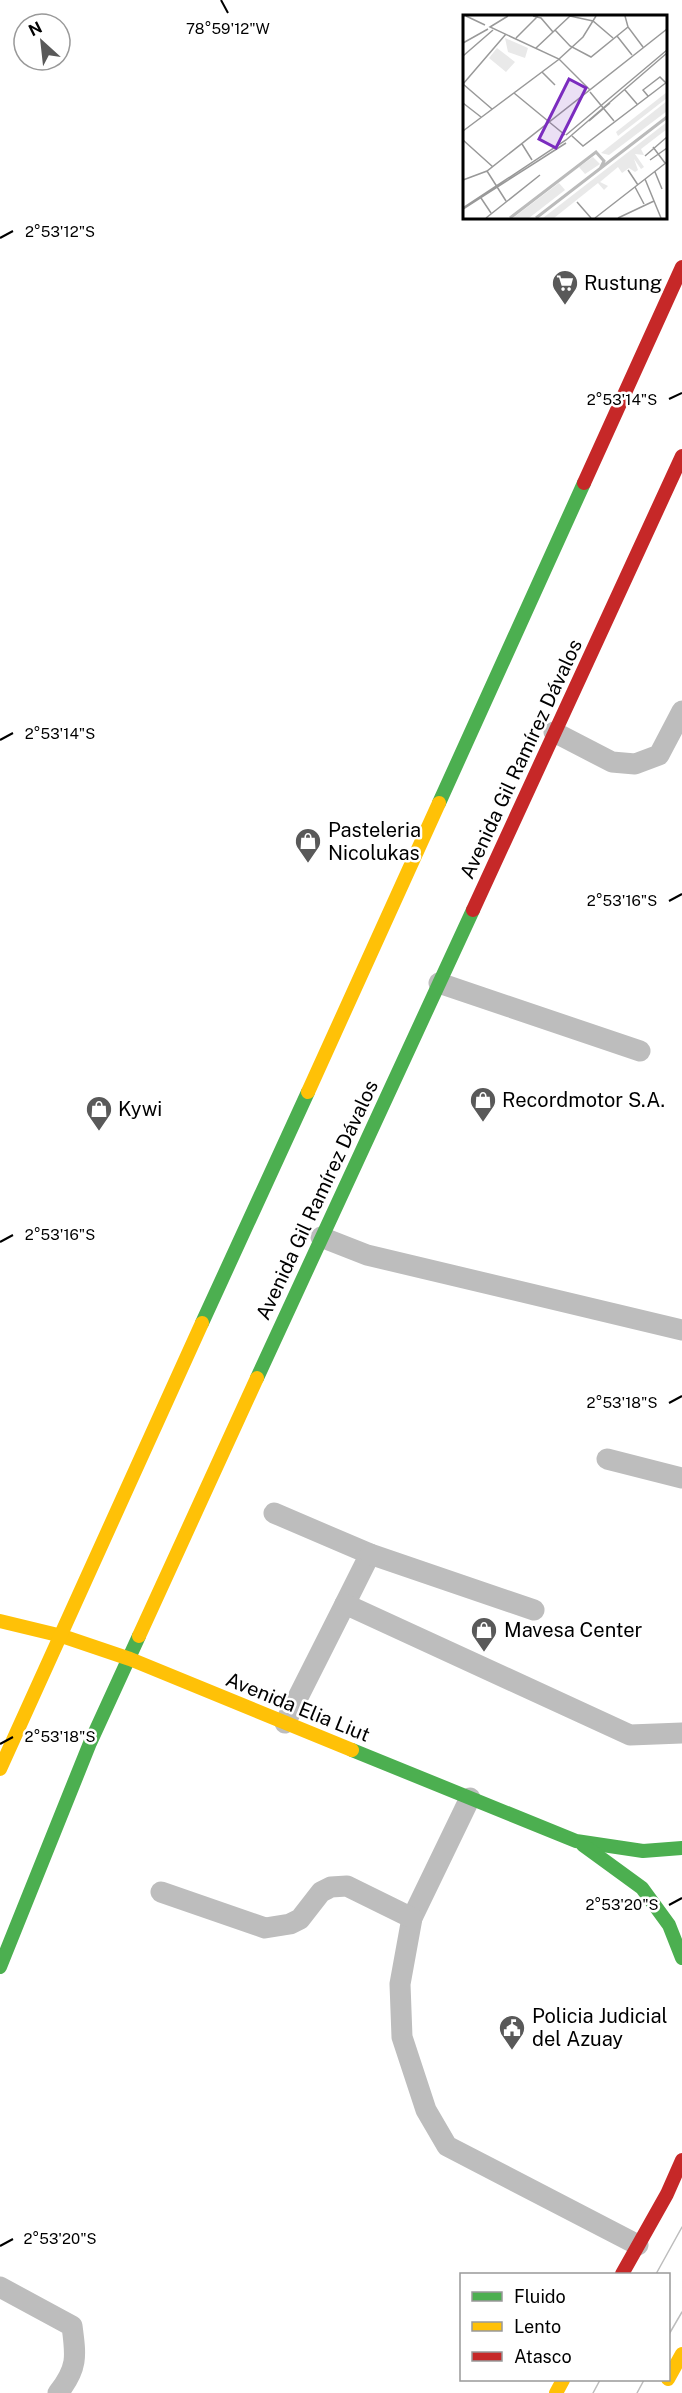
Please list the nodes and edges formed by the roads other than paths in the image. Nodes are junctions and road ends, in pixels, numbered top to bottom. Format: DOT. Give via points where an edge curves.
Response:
graph roads {
  1 [pos="682,267"];
  2 [pos="682,456"];
  3 [pos="682,711"];
  4 [pos="554,732"];
  5 [pos="439,983"];
  6 [pos="640,1051"];
  7 [pos="321,1237"];
  8 [pos="682,1330"];
  9 [pos="607,1459"];
  10 [pos="682,1478"];
  11 [pos="274,1514"];
  12 [pos="370,1554"];
  13 [pos="345,1604"];
  14 [pos="534,1610"];
  15 [pos="0,1621"];
  16 [pos="62,1636"];
  17 [pos="130,1659"];
  18 [pos="285,1723"];
  19 [pos="682,1733"];
  20 [pos="0,1769"];
  21 [pos="470,1798"];
  22 [pos="576,1841"];
  23 [pos="682,1848"];
  24 [pos="161,1892"];
  25 [pos="412,1918"];
  26 [pos="682,1958"];
  27 [pos="0,1967"];
  28 [pos="682,2160"];
  29 [pos="639,2245"];
  30 [pos="623,2273"];
  31 [pos="0,2287"];
  32 [pos="682,2354"];
  33 [pos="670,2375"];
  34 [pos="58,2393"];
  1 -- 16 [label="main road"];
  2 -- 4 [label="main road, Avenida Gil Ramírez Dávalos"];
  3 -- 4 [label="lane" via="659,755 635,764 612,762"];
  4 -- 5 [label="main road, Avenida Gil Ramírez Dávalos"];
  5 -- 6 [label="lane"];
  5 -- 7 [label="main road, Avenida Gil Ramírez Dávalos"];
  7 -- 8 [label="lane" via="367,1255"];
  7 -- 17 [label="main road, Avenida Gil Ramírez Dávalos"];
  9 -- 10 [label="lane"];
  11 -- 12 [label="lane"];
  12 -- 13 [label="lane"];
  12 -- 14 [label="lane"];
  13 -- 18 [label="lane"];
  13 -- 19 [label="lane" via="630,1735"];
  15 -- 16 [label="main road, Avenida Elia Liut"];
  16 -- 17 [label="main road, Avenida Elia Liut"];
  16 -- 20 [label="main road"];
  17 -- 18 [label="main road, Avenida Elia Liut"];
  17 -- 27 [label="main road, Avenida Gil Ramírez Dávalos" via="90,1743"];
  18 -- 21 [label="main road, Avenida Elia Liut"];
  21 -- 22 [label="main road, Avenida Elia Liut"];
  21 -- 25 [label="lane"];
  22 -- 23 [label="main road, Avenida Elia Liut" via="643,1851"];
  22 -- 26 [label="main road, Avenida Elia Liut" via="642,1888 669,1925"];
  24 -- 25 [label="lane" via="265,1928 300,1919 321,1892 347,1886"];
  25 -- 29 [label="lane" via="400,1984 402,2037 426,2110 447,2146"];
  28 -- 29 [label="main road"];
  29 -- 30 [label="main road"];
  31 -- 34 [label="lane" via="72,2326 77,2358"];
  32 -- 33 [label="main road"];
}
